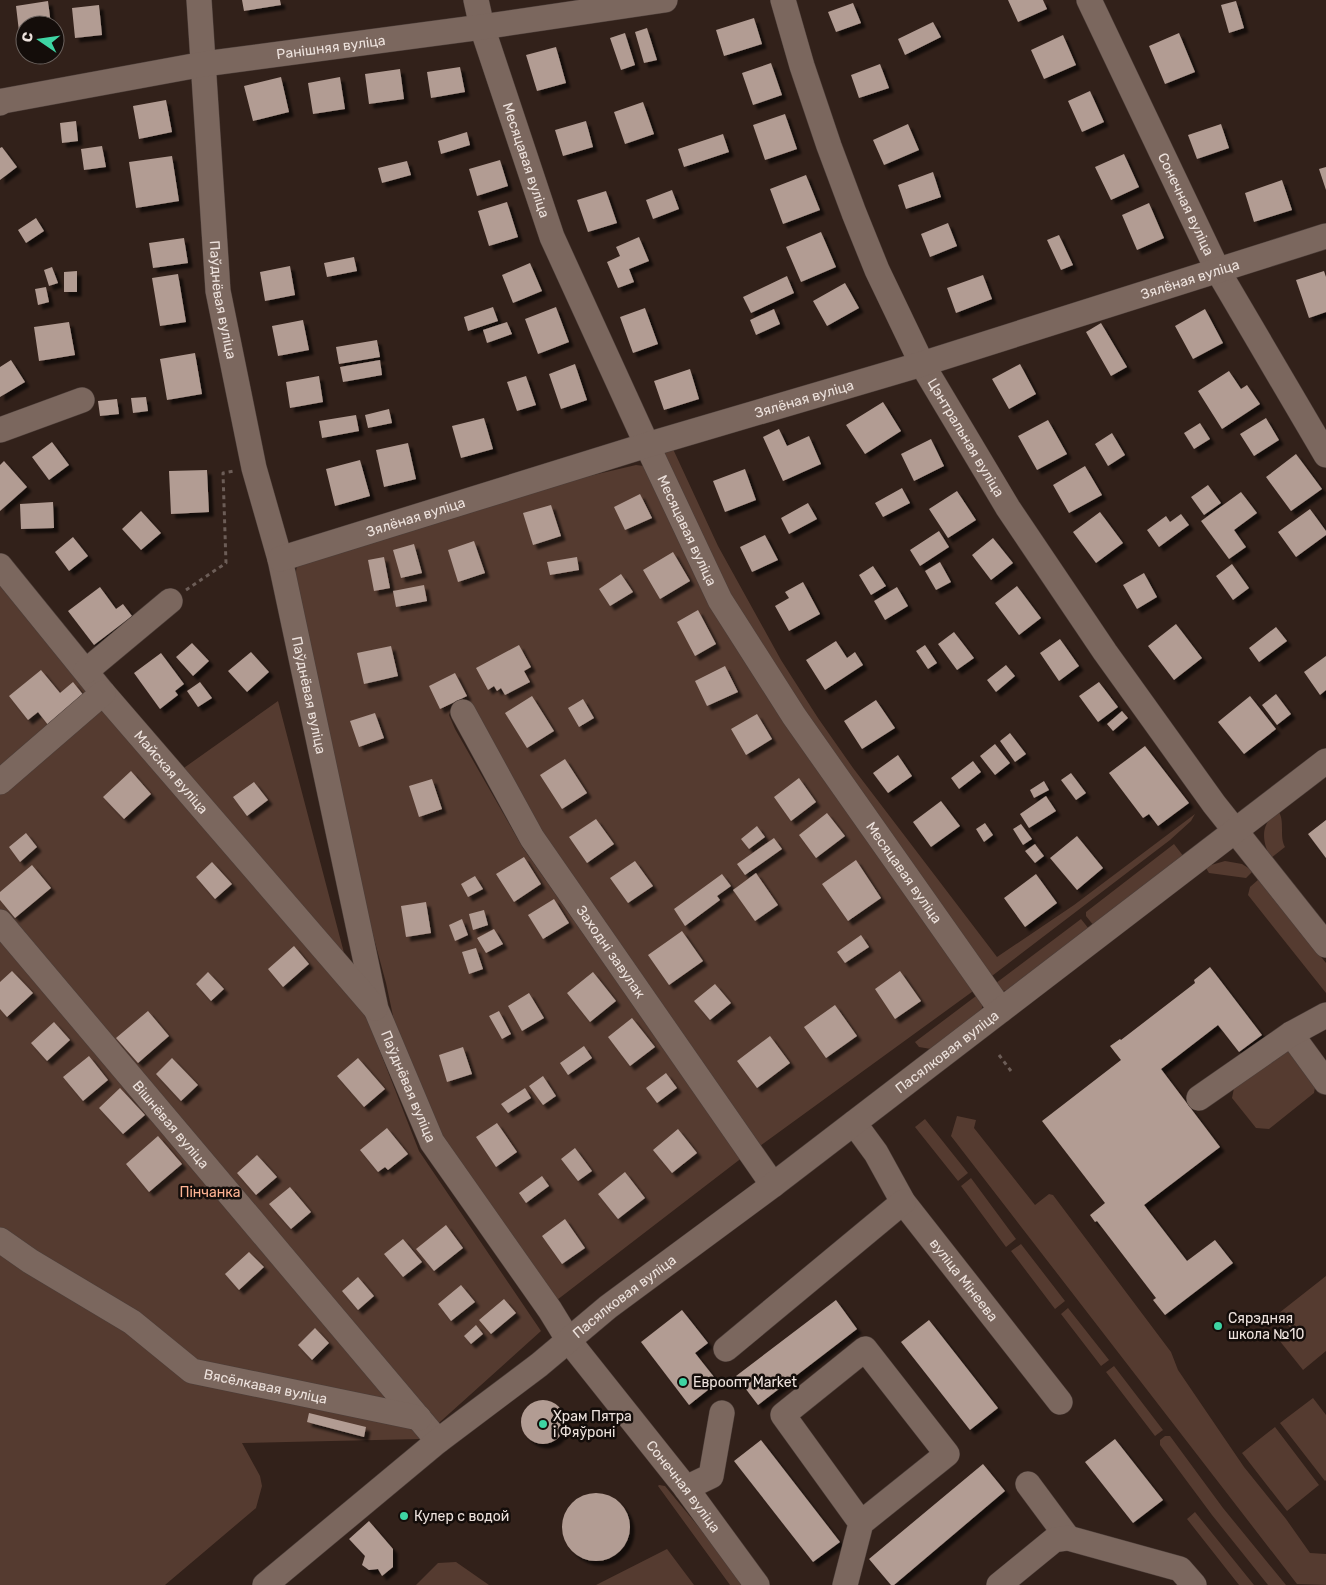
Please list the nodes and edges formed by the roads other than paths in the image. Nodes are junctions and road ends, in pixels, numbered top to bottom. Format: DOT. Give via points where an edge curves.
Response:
graph roads {
  1 [pos="199,0"];
  2 [pos="476,0"];
  3 [pos="665,0"];
  4 [pos="783,0"];
  5 [pos="1089,0"];
  6 [pos="482,27"];
  7 [pos="204,64"];
  8 [pos="0,103"];
  9 [pos="1326,236"];
  10 [pos="1218,271"];
  11 [pos="922,364"];
  12 [pos="82,400"];
  13 [pos="0,430"];
  14 [pos="647,445"];
  15 [pos="1326,455"];
  16 [pos="280,559"];
  17 [pos="0,566"];
  18 [pos="170,601"];
  19 [pos="94,664"];
  20 [pos="103,692"];
  21 [pos="463,712"];
  22 [pos="1326,761"];
  23 [pos="0,782"];
  24 [pos="1235,831"];
  25 [pos="0,922"];
  26 [pos="1326,945"];
  27 [pos="376,1010"];
  28 [pos="1000,1010"];
  29 [pos="1326,1015"];
  30 [pos="1291,1034"];
  31 [pos="1326,1082"];
  32 [pos="1199,1098"];
  33 [pos="854,1123"];
  34 [pos="773,1185"];
  35 [pos="903,1202"];
  36 [pos="0,1240"];
  37 [pos="569,1341"];
  38 [pos="726,1348"];
  39 [pos="1060,1402"];
  40 [pos="722,1413"];
  41 [pos="419,1418"];
  42 [pos="438,1441"];
  43 [pos="1028,1484"];
  44 [pos="686,1488"];
  45 [pos="861,1523"];
  46 [pos="1068,1538"];
  47 [pos="265,1585"];
  48 [pos="757,1585"];
  49 [pos="845,1585"];
  50 [pos="999,1585"];
  51 [pos="1194,1585"];
  1 -- 7 [label="street, Паўднёвая вуліца"];
  2 -- 6 [label="street, Месяцавая вуліца"];
  3 -- 6 [label="street, Ранішняя вуліца"];
  4 -- 11 [label="street, Цэнтральная вуліца" via="802,66 854,213"];
  5 -- 10 [label="street, Сонечная вуліца"];
  6 -- 7 [label="street, Ранішняя вуліца"];
  6 -- 14 [label="street, Месяцавая вуліца" via="552,237"];
  7 -- 8 [label="street, Ранішняя вуліца"];
  7 -- 16 [label="street, Паўднёвая вуліца" via="218,291 254,468"];
  9 -- 10 [label="street, Зялёная вуліца"];
  10 -- 11 [label="street, Зялёная вуліца"];
  10 -- 15 [label="street, Сонечная вуліца"];
  11 -- 14 [label="street, Зялёная вуліца"];
  11 -- 24 [label="street, Цэнтральная вуліца" via="1024,532 1111,660"];
  12 -- 13 [label="street"];
  14 -- 16 [label="street, Зялёная вуліца"];
  14 -- 28 [label="street, Месяцавая вуліца" via="720,600 794,716"];
  16 -- 27 [label="street, Паўднёвая вуліца"];
  17 -- 19 [label="street, Майская вуліца"];
  18 -- 19 [label="street"];
  19 -- 20 [label="street, Майская вуліца"];
  20 -- 23 [label="street"];
  20 -- 27 [label="street, Майская вуліца"];
  21 -- 34 [label="street, Заходні завулак" via="532,838"];
  22 -- 24 [label="street, Пасялковая вуліца"];
  24 -- 26 [label="street, Цэнтральная вуліца"];
  24 -- 28 [label="street, Пасялковая вуліца"];
  25 -- 41 [label="street, Вішнёвая вуліца"];
  27 -- 37 [label="street, Паўднёвая вуліца" via="432,1142"];
  28 -- 33 [label="street, Пасялковая вуліца"];
  29 -- 30 [label="street"];
  30 -- 31 [label="street"];
  30 -- 32 [label="street"];
  33 -- 34 [label="street, Пасялковая вуліца"];
  33 -- 35 [label="street, вуліца Мінеева" via="876,1153"];
  34 -- 37 [label="street, Пасялковая вуліца" via="608,1307"];
  35 -- 38 [label="street"];
  35 -- 39 [label="street, вуліца Мінеева"];
  36 -- 41 [label="street, Вясёлкавая вуліца" via="132,1322 192,1371"];
  37 -- 42 [label="street, Пасялковая вуліца"];
  37 -- 44 [label="street, Сонечная вуліца"];
  40 -- 44 [label="street" via="711,1476"];
  41 -- 42 [label="street, Вішнёвая вуліца"];
  42 -- 47 [label="street, Пасялковая вуліца"];
  43 -- 46 [label="street"];
  44 -- 48 [label="street, Сонечная вуліца"];
  45 -- 45 [label="street" via="947,1454 865,1349 783,1415"];
  45 -- 49 [label="street"];
  46 -- 50 [label="street" via="1054,1540"];
  46 -- 51 [label="street" via="1180,1569"];
}
